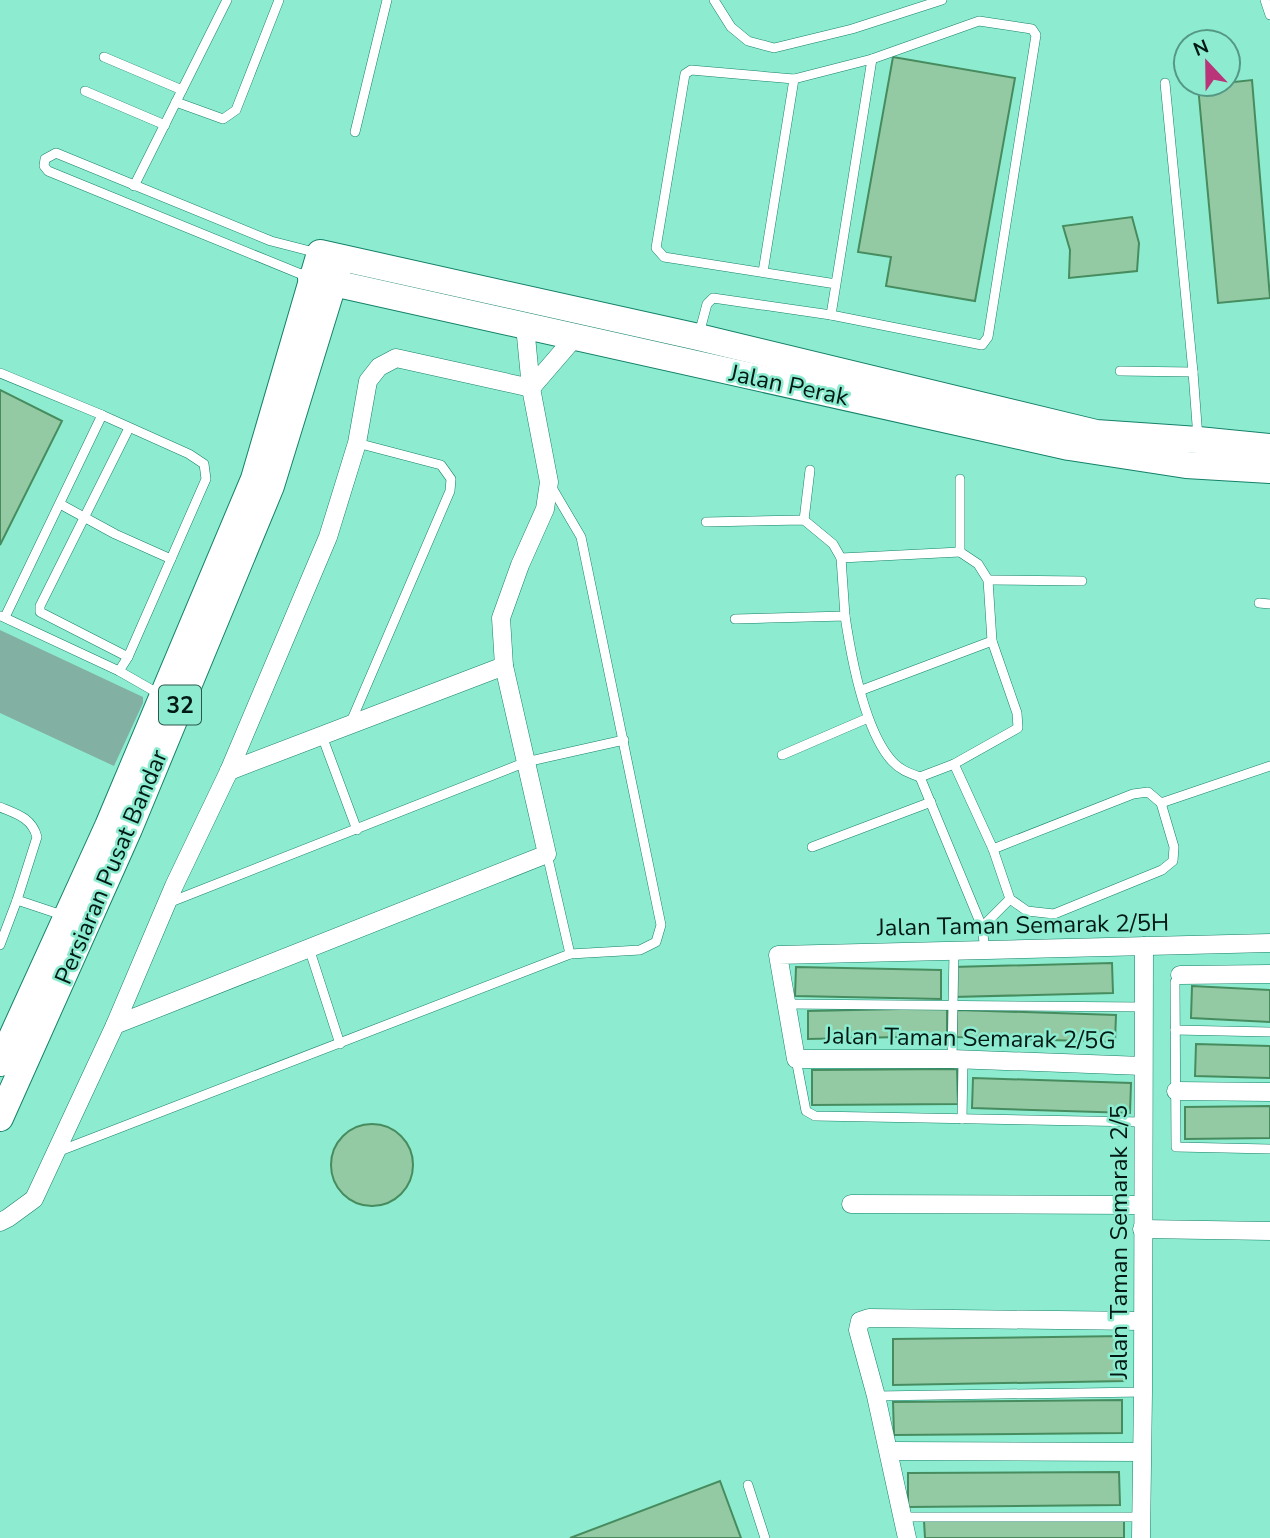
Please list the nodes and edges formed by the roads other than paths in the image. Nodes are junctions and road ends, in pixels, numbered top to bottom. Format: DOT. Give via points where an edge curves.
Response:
graph roads {
  1 [pos="227,0"];
  2 [pos="279,0"];
  3 [pos="387,0"];
  4 [pos="714,0"];
  5 [pos="942,0"];
  6 [pos="1265,0"];
  7 [pos="1270,15"];
  8 [pos="104,57"];
  9 [pos="872,59"];
  10 [pos="794,79"];
  11 [pos="1165,83"];
  12 [pos="182,90"];
  13 [pos="85,91"];
  14 [pos="176,102"];
  15 [pos="165,125"];
  16 [pos="355,132"];
  17 [pos="134,186"];
  18 [pos="327,268"];
  19 [pos="763,272"];
  20 [pos="836,284"];
  21 [pos="565,307"];
  22 [pos="831,315"];
  23 [pos="525,326"];
  24 [pos="698,337"];
  25 [pos="583,339"];
  26 [pos="691,363"];
  27 [pos="1120,371"];
  28 [pos="1193,372"];
  29 [pos="0,373"];
  30 [pos="531,388"];
  31 [pos="102,415"];
  32 [pos="129,428"];
  33 [pos="1198,440"];
  34 [pos="357,443"];
  35 [pos="1270,447"];
  36 [pos="810,470"];
  37 [pos="1270,470"];
  38 [pos="960,479"];
  39 [pos="549,482"];
  40 [pos="60,504"];
  41 [pos="84,518"];
  42 [pos="804,520"];
  43 [pos="706,522"];
  44 [pos="960,552"];
  45 [pos="841,558"];
  46 [pos="171,559"];
  47 [pos="988,580"];
  48 [pos="1082,580"];
  49 [pos="1259,603"];
  50 [pos="1270,604"];
  51 [pos="2,616"];
  52 [pos="845,616"];
  53 [pos="735,619"];
  54 [pos="992,641"];
  55 [pos="128,657"];
  56 [pos="504,666"];
  57 [pos="119,671"];
  58 [pos="862,690"];
  59 [pos="163,696"];
  60 [pos="868,718"];
  61 [pos="349,725"];
  62 [pos="322,736"];
  63 [pos="624,740"];
  64 [pos="782,755"];
  65 [pos="526,762"];
  66 [pos="954,764"];
  67 [pos="1270,766"];
  68 [pos="229,771"];
  69 [pos="920,777"];
  70 [pos="931,802"];
  71 [pos="1161,803"];
  72 [pos="0,807"];
  73 [pos="358,830"];
  74 [pos="813,847"];
  75 [pos="993,849"];
  76 [pos="547,854"];
  77 [pos="1010,899"];
  78 [pos="17,900"];
  79 [pos="166,904"];
  80 [pos="67,917"];
  81 [pos="982,927"];
  82 [pos="1270,943"];
  83 [pos="0,945"];
  84 [pos="1144,946"];
  85 [pos="309,948"];
  86 [pos="985,950"];
  87 [pos="954,951"];
  88 [pos="570,954"];
  89 [pos="1270,974"];
  90 [pos="1181,975"];
  91 [pos="786,1004"];
  92 [pos="953,1004"];
  93 [pos="1143,1007"];
  94 [pos="115,1025"];
  95 [pos="1175,1030"];
  96 [pos="1270,1032"];
  97 [pos="340,1044"];
  98 [pos="796,1059"];
  99 [pos="957,1059"];
  100 [pos="0,1063"];
  101 [pos="1143,1066"];
  102 [pos="1176,1091"];
  103 [pos="1270,1092"];
  104 [pos="0,1118"];
  105 [pos="962,1119"];
  106 [pos="1143,1122"];
  107 [pos="1270,1149"];
  108 [pos="55,1153"];
  109 [pos="852,1204"];
  110 [pos="1142,1205"];
  111 [pos="0,1222"];
  112 [pos="1142,1229"];
  113 [pos="1270,1231"];
  114 [pos="1142,1321"];
  115 [pos="1143,1392"];
  116 [pos="876,1396"];
  117 [pos="889,1451"];
  118 [pos="1141,1452"];
  119 [pos="748,1485"];
  120 [pos="902,1517"];
  121 [pos="1141,1517"];
  122 [pos="765,1538"];
  123 [pos="907,1538"];
  124 [pos="1140,1538"];
  1 -- 12 [label="lane"];
  2 -- 14 [label="lane" via="236,110 223,119"];
  3 -- 16 [label="lane"];
  4 -- 5 [label="lane" via="731,27 748,41 774,48"];
  6 -- 7 [label="lane"];
  8 -- 12 [label="lane"];
  9 -- 10 [label="lane"];
  9 -- 20 [label="lane"];
  9 -- 22 [label="lane" via="979,21 1032,29 1036,35 988,337 982,345"];
  10 -- 19 [label="lane"];
  10 -- 19 [label="lane" via="691,70 685,74 656,248 664,257"];
  11 -- 28 [label="lane"];
  12 -- 14 [label="lane"];
  13 -- 15 [label="lane"];
  14 -- 15 [label="lane"];
  15 -- 17 [label="lane"];
  17 -- 18 [label="lane"];
  17 -- 18 [label="lane" via="56,153 45,159 48,172"];
  18 -- 21 [label="main road, Jalan Perak"];
  18 -- 23 [label="main road, Jalan Perak"];
  18 -- 59 [label="main road, Persiaran Pusat Bandar / 32" via="254,479"];
  18 -- 104 [label="main road, Persiaran Pusat Bandar / 32" via="271,486 129,829"];
  19 -- 20 [label="lane"];
  20 -- 22 [label="lane"];
  21 -- 24 [label="main road, Jalan Perak"];
  21 -- 25 [label="main road" via="565,317"];
  22 -- 24 [label="lane" via="713,298"];
  23 -- 25 [label="main road, Jalan Perak"];
  23 -- 30 [label="street"];
  24 -- 26 [label="lane"];
  24 -- 33 [label="main road, Jalan Perak" via="1096,433"];
  25 -- 26 [label="main road, Jalan Perak"];
  25 -- 30 [label="street"];
  26 -- 37 [label="main road, Jalan Perak" via="1069,447 1186,465"];
  27 -- 28 [label="lane"];
  28 -- 33 [label="lane"];
  29 -- 31 [label="lane"];
  30 -- 34 [label="street" via="396,358 379,367 368,382"];
  30 -- 39 [label="street"];
  31 -- 32 [label="lane"];
  31 -- 40 [label="lane"];
  32 -- 41 [label="lane"];
  32 -- 46 [label="lane" via="204,464 206,479"];
  33 -- 35 [label="main road, Jalan Perak"];
  34 -- 61 [label="lane" via="441,465 451,479 450,491"];
  34 -- 68 [label="street" via="328,537"];
  36 -- 42 [label="lane"];
  38 -- 44 [label="lane"];
  39 -- 56 [label="street" via="545,509 501,618"];
  39 -- 63 [label="lane" via="581,537"];
  40 -- 41 [label="lane"];
  40 -- 51 [label="lane"];
  41 -- 46 [label="lane"];
  41 -- 55 [label="lane" via="40,612"];
  42 -- 43 [label="lane"];
  42 -- 45 [label="lane" via="833,544"];
  44 -- 45 [label="lane"];
  44 -- 47 [label="lane" via="978,564"];
  45 -- 52 [label="lane"];
  46 -- 55 [label="lane"];
  47 -- 48 [label="lane"];
  47 -- 54 [label="lane"];
  49 -- 50 [label="lane"];
  51 -- 57 [label="lane"];
  52 -- 53 [label="lane"];
  52 -- 58 [label="lane"];
  54 -- 58 [label="lane"];
  54 -- 66 [label="lane" via="1018,728"];
  55 -- 57 [label="lane"];
  56 -- 61 [label="street"];
  56 -- 65 [label="street"];
  57 -- 59 [label="lane"];
  58 -- 60 [label="lane"];
  59 -- 80 [label="main road, Persiaran Pusat Bandar / 32"];
  60 -- 64 [label="lane"];
  60 -- 69 [label="lane" via="891,760"];
  61 -- 62 [label="street"];
  62 -- 68 [label="street"];
  62 -- 73 [label="lane"];
  63 -- 65 [label="lane"];
  63 -- 88 [label="lane" via="661,925 656,943 640,950"];
  65 -- 73 [label="lane"];
  65 -- 76 [label="street"];
  66 -- 69 [label="lane"];
  66 -- 75 [label="lane"];
  67 -- 71 [label="lane"];
  68 -- 79 [label="street"];
  69 -- 70 [label="lane"];
  70 -- 74 [label="lane"];
  70 -- 81 [label="lane"];
  71 -- 75 [label="lane" via="1148,792 1133,793"];
  71 -- 77 [label="lane" via="1174,847 1173,861 1162,870 1054,914 1027,911"];
  72 -- 78 [label="lane" via="25,818 37,837"];
  73 -- 79 [label="lane"];
  75 -- 77 [label="lane"];
  76 -- 85 [label="street"];
  76 -- 88 [label="lane"];
  77 -- 81 [label="lane"];
  78 -- 80 [label="lane"];
  78 -- 83 [label="lane"];
  79 -- 94 [label="street"];
  80 -- 100 [label="main road, Persiaran Pusat Bandar / 32"];
  81 -- 86 [label="lane"];
  82 -- 84 [label="street, Jalan Taman Semarak 2/5H"];
  84 -- 86 [label="street, Jalan Taman Semarak 2/5H"];
  84 -- 93 [label="street, Jalan Taman Semarak 2/5"];
  85 -- 94 [label="street"];
  85 -- 97 [label="lane"];
  86 -- 87 [label="street, Jalan Taman Semarak 2/5H"];
  87 -- 91 [label="street, Jalan Taman Semarak 2/5H" via="778,955"];
  87 -- 92 [label="lane"];
  88 -- 97 [label="lane"];
  89 -- 90 [label="street"];
  90 -- 95 [label="lane" via="1175,982"];
  91 -- 92 [label="lane"];
  91 -- 98 [label="street"];
  92 -- 93 [label="lane"];
  92 -- 99 [label="lane"];
  93 -- 101 [label="street, Jalan Taman Semarak 2/5"];
  94 -- 108 [label="street"];
  95 -- 96 [label="lane"];
  95 -- 102 [label="lane"];
  97 -- 108 [label="lane"];
  98 -- 99 [label="street, Jalan Taman Semarak 2/5G"];
  98 -- 105 [label="lane" via="810,1115"];
  99 -- 101 [label="street, Jalan Taman Semarak 2/5G"];
  99 -- 105 [label="lane"];
  101 -- 106 [label="street, Jalan Taman Semarak 2/5"];
  102 -- 103 [label="street"];
  102 -- 107 [label="lane" via="1176,1147"];
  105 -- 106 [label="lane"];
  106 -- 110 [label="street, Jalan Taman Semarak 2/5"];
  108 -- 111 [label="street" via="34,1199"];
  109 -- 110 [label="street"];
  110 -- 112 [label="street, Jalan Taman Semarak 2/5"];
  112 -- 113 [label="street"];
  112 -- 114 [label="street, Jalan Taman Semarak 2/5"];
  114 -- 115 [label="street, Jalan Taman Semarak 2/5"];
  114 -- 116 [label="street" via="869,1318 860,1321 858,1330"];
  115 -- 116 [label="lane"];
  115 -- 118 [label="street, Jalan Taman Semarak 2/5"];
  116 -- 117 [label="street"];
  117 -- 118 [label="street"];
  117 -- 120 [label="street"];
  118 -- 121 [label="street, Jalan Taman Semarak 2/5"];
  119 -- 122 [label="lane"];
  120 -- 121 [label="lane"];
  120 -- 123 [label="street"];
  121 -- 124 [label="street, Jalan Taman Semarak 2/5"];
}
